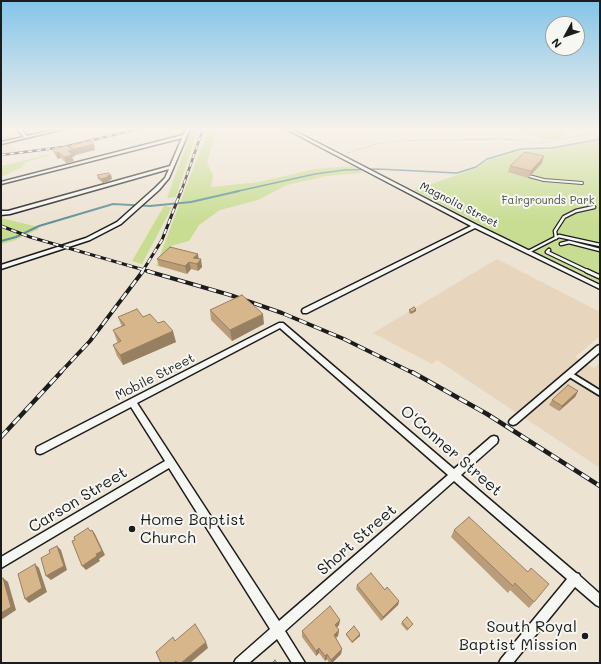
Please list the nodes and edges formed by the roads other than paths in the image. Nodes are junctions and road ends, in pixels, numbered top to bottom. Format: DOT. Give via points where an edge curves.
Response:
graph roads {
  1 [pos="91,160"];
  2 [pos="174,160"];
  3 [pos="349,160"];
  4 [pos="171,167"];
  5 [pos="529,176"];
  6 [pos="1,183"];
  7 [pos="582,183"];
  8 [pos="594,207"];
  9 [pos="1,213"];
  10 [pos="475,226"];
  11 [pos="556,238"];
  12 [pos="561,244"];
  13 [pos="600,245"];
  14 [pos="549,250"];
  15 [pos="600,250"];
  16 [pos="528,252"];
  17 [pos="1,267"];
  18 [pos="600,277"];
  19 [pos="600,287"];
  20 [pos="305,311"];
  21 [pos="281,325"];
  22 [pos="600,348"];
  23 [pos="569,374"];
  24 [pos="600,393"];
  25 [pos="132,402"];
  26 [pos="513,422"];
  27 [pos="494,440"];
  28 [pos="40,450"];
  29 [pos="170,463"];
  30 [pos="456,474"];
  31 [pos="1,563"];
  32 [pos="575,578"];
  33 [pos="600,601"];
  34 [pos="278,631"];
  35 [pos="240,663"];
  36 [pos="299,663"];
  37 [pos="505,663"];
  1 -- 6 [label="street"];
  2 -- 4 [label="street"];
  3 -- 10 [label="street, Magnolia Street"];
  4 -- 9 [label="street" via="8,214"];
  4 -- 17 [label="street" via="167,178 157,189 119,223 94,236"];
  5 -- 7 [label="lane" via="544,180"];
  8 -- 11 [label="lane" via="564,217 555,232"];
  10 -- 16 [label="street, Magnolia Street"];
  10 -- 20 [label="street"];
  11 -- 13 [label="lane" via="559,236"];
  11 -- 16 [label="lane"];
  12 -- 15 [label="lane" via="569,242"];
  14 -- 18 [label="lane" via="547,252"];
  16 -- 19 [label="street, Magnolia Street"];
  21 -- 25 [label="street, Mobile Street"];
  21 -- 30 [label="street, O'Conner Street"];
  22 -- 23 [label="street"];
  23 -- 24 [label="lane"];
  23 -- 26 [label="street"];
  25 -- 28 [label="street, Mobile Street"];
  25 -- 29 [label="street"];
  27 -- 30 [label="street, Short Street"];
  29 -- 31 [label="street, Carson Street"];
  29 -- 34 [label="street"];
  30 -- 32 [label="street, O'Conner Street"];
  30 -- 34 [label="street, Short Street"];
  32 -- 33 [label="street, O'Conner Street"];
  32 -- 37 [label="street"];
  34 -- 35 [label="street, Short Street"];
  34 -- 36 [label="street"];
}
